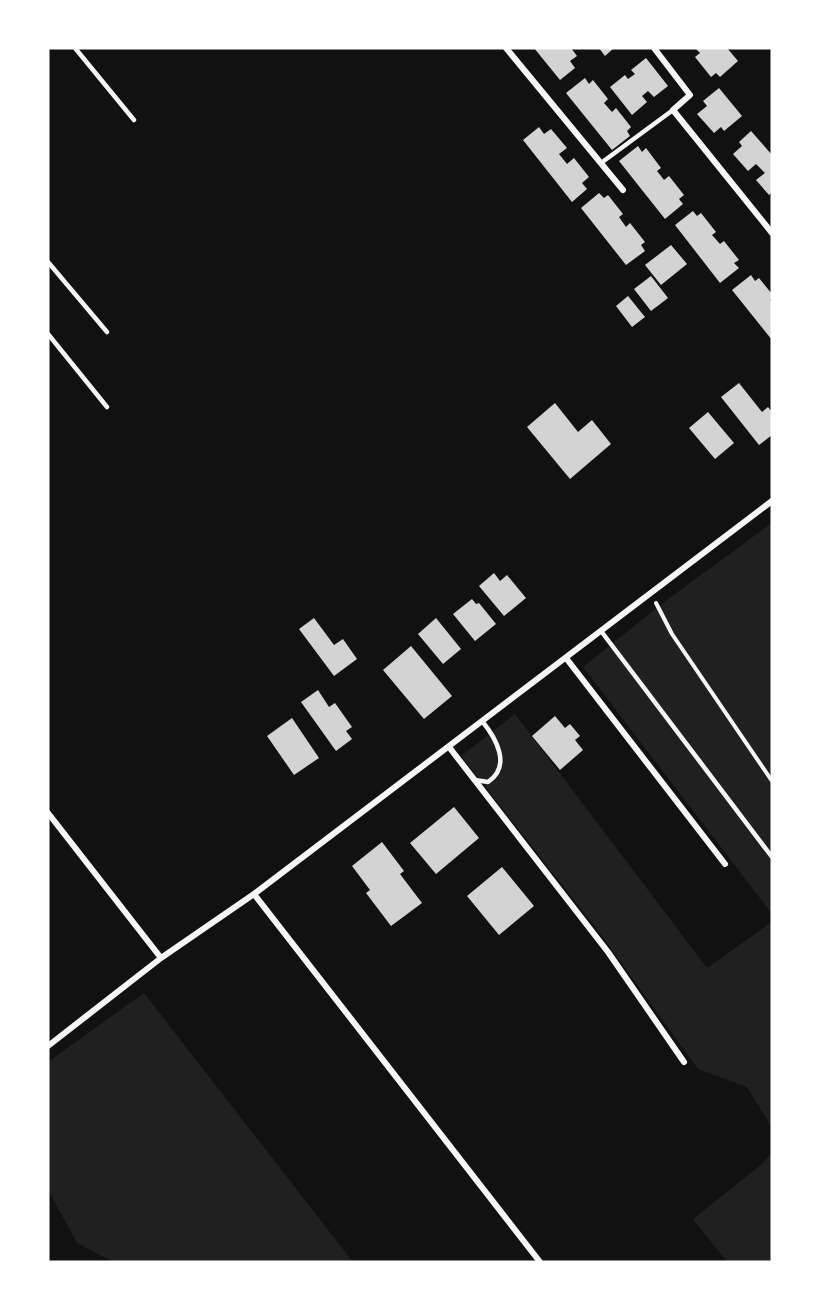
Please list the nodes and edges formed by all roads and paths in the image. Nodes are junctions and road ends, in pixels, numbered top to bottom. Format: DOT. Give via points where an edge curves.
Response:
graph roads {
  1 [pos="75,48"];
  2 [pos="507,48"];
  3 [pos="654,48"];
  4 [pos="673,110"];
  5 [pos="134,120"];
  6 [pos="601,163"];
  7 [pos="623,190"];
  8 [pos="772,233"];
  9 [pos="48,262"];
  10 [pos="107,332"];
  11 [pos="48,334"];
  12 [pos="107,407"];
  13 [pos="772,501"];
  14 [pos="651,593"];
  15 [pos="601,631"];
  16 [pos="566,658"];
  17 [pos="482,721"];
  18 [pos="448,747"];
  19 [pos="475,780"];
  20 [pos="772,781"];
  21 [pos="48,813"];
  22 [pos="772,857"];
  23 [pos="725,864"];
  24 [pos="254,894"];
  25 [pos="161,958"];
  26 [pos="48,1046"];
  27 [pos="684,1062"];
  28 [pos="540,1262"];
  1 -- 5 [label="lane"];
  2 -- 6 [label="street"];
  3 -- 4 [label="street" via="690,95"];
  4 -- 6 [label="lane"];
  4 -- 8 [label="street"];
  6 -- 7 [label="street"];
  9 -- 10 [label="lane"];
  11 -- 12 [label="lane"];
  13 -- 14 [label="street"];
  14 -- 15 [label="street"];
  14 -- 20 [label="path" via="672,634"];
  15 -- 16 [label="street"];
  15 -- 22 [label="lane"];
  16 -- 17 [label="street"];
  16 -- 23 [label="street"];
  17 -- 18 [label="street"];
  17 -- 19 [label="lane" via="493,735 500,761 492,779"];
  18 -- 19 [label="street"];
  18 -- 24 [label="street"];
  19 -- 27 [label="street" via="608,952"];
  21 -- 25 [label="street"];
  24 -- 25 [label="street"];
  24 -- 28 [label="street"];
  25 -- 26 [label="street"];
}
